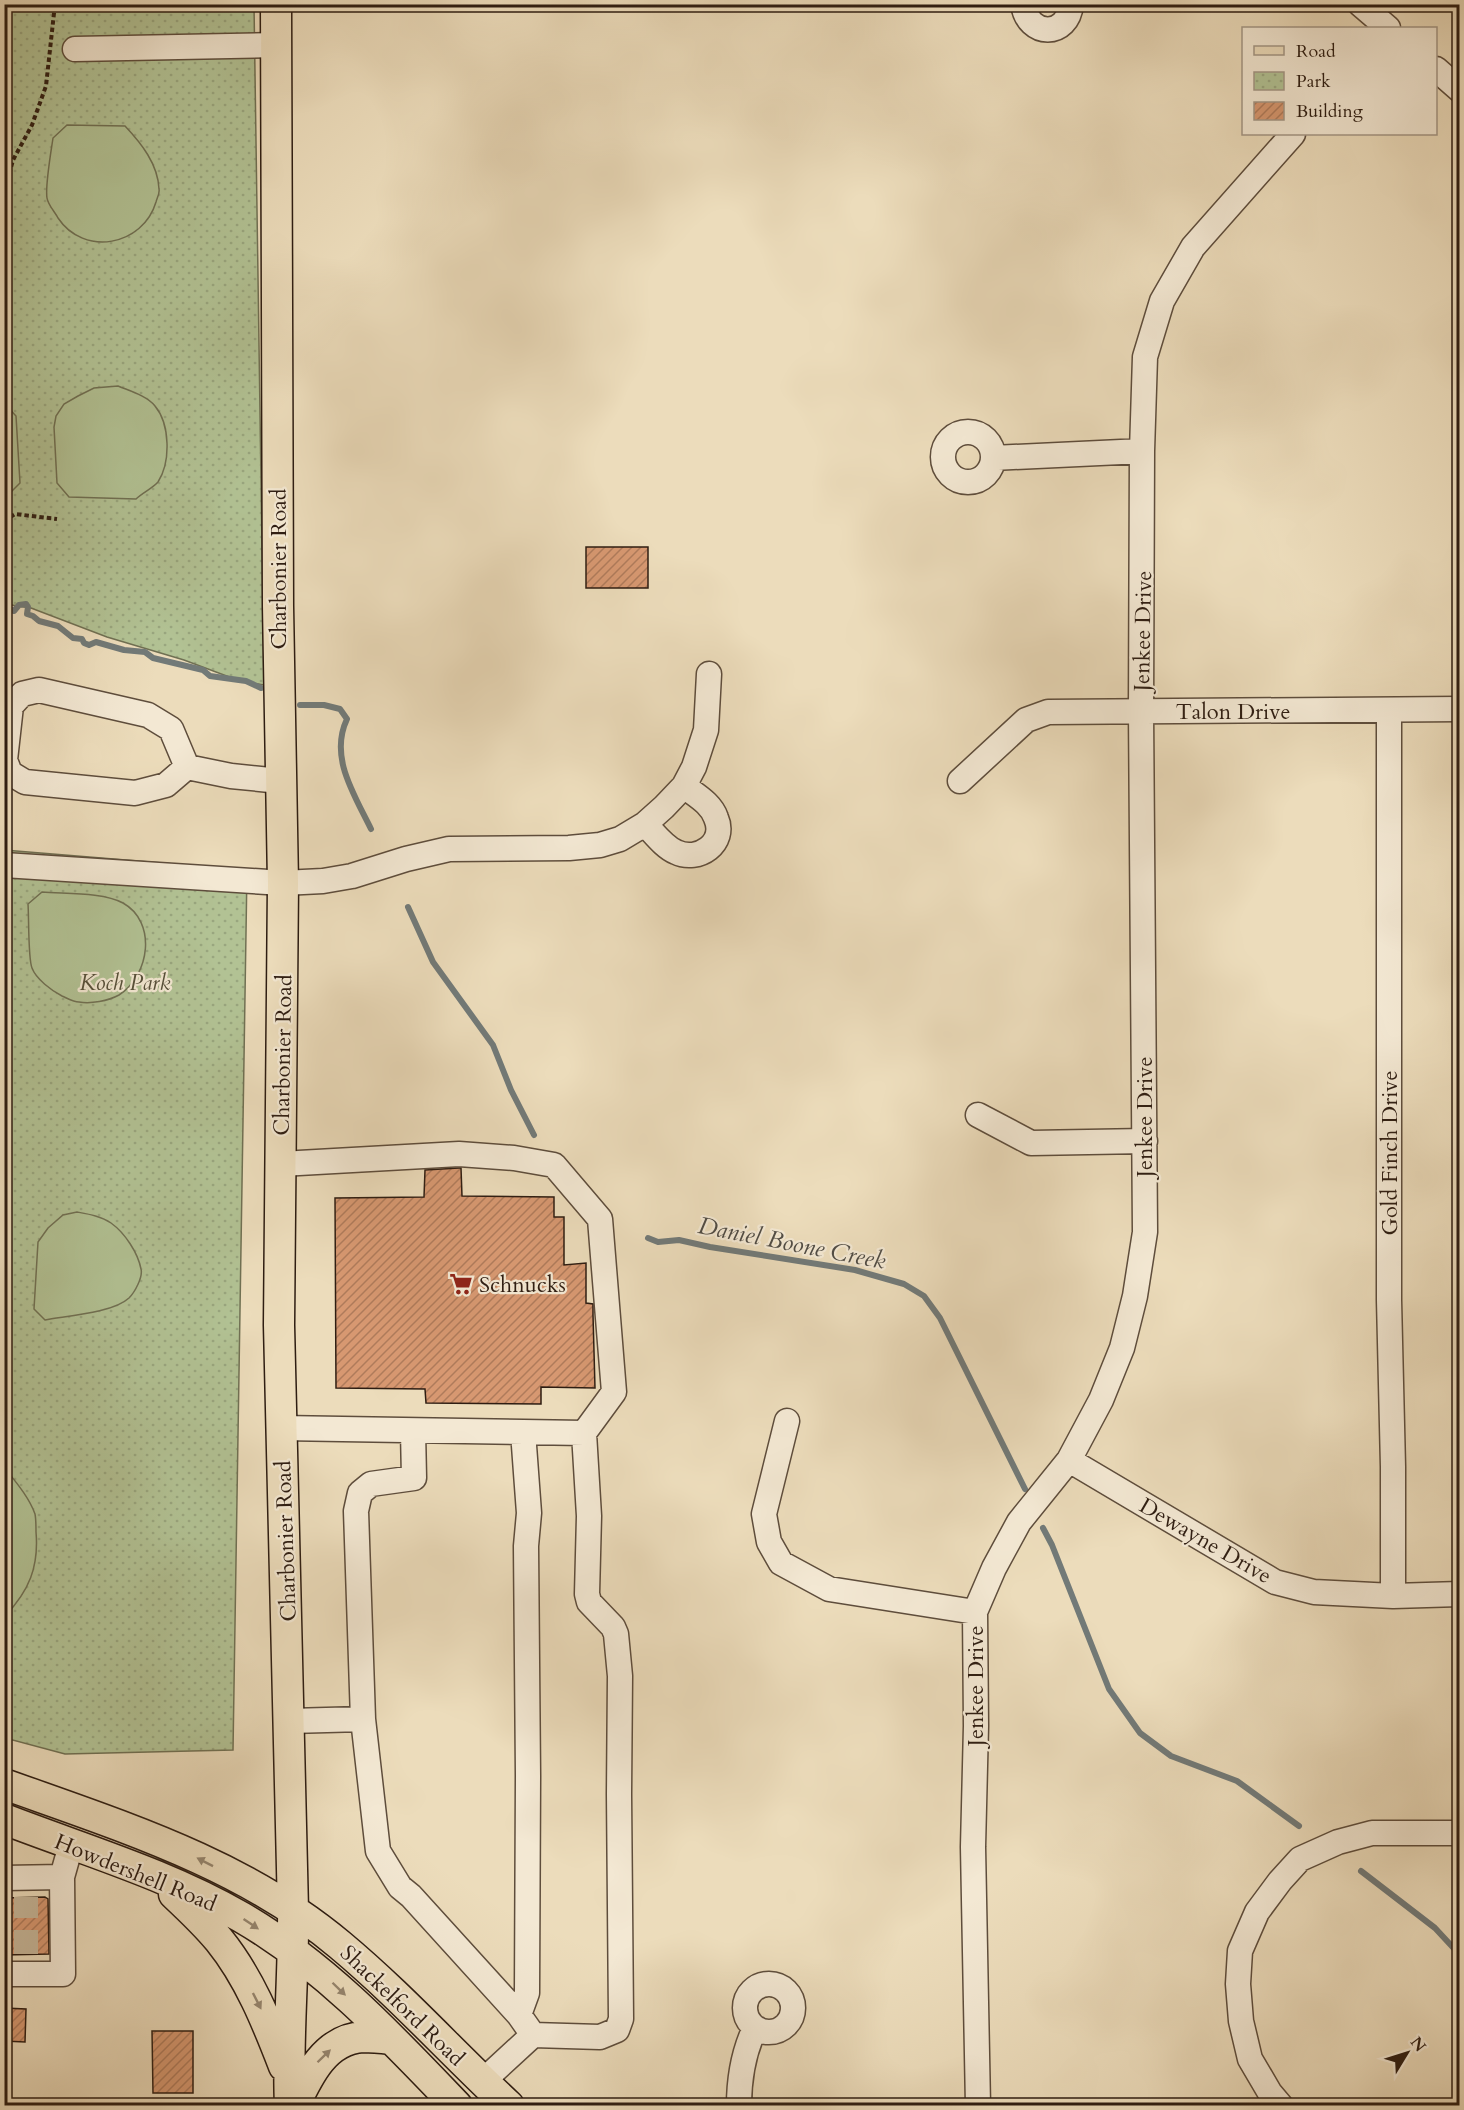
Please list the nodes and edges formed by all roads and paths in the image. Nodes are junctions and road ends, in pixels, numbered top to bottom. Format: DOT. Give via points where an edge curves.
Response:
graph roads {
  1 [pos="55,4"];
  2 [pos="276,4"];
  3 [pos="1023,4"];
  4 [pos="1071,4"];
  5 [pos="1360,4"];
  6 [pos="1387,27"];
  7 [pos="276,45"];
  8 [pos="75,49"];
  9 [pos="1437,70"];
  10 [pos="1460,90"];
  11 [pos="1292,135"];
  12 [pos="4,211"];
  13 [pos="1142,451"];
  14 [pos="993,458"];
  15 [pos="57,519"];
  16 [pos="4,521"];
  17 [pos="709,674"];
  18 [pos="1460,710"];
  19 [pos="1141,711"];
  20 [pos="1389,711"];
  21 [pos="187,767"];
  22 [pos="280,781"];
  23 [pos="960,781"];
  24 [pos="684,786"];
  25 [pos="645,824"];
  26 [pos="4,865"];
  27 [pos="283,883"];
  28 [pos="978,1115"];
  29 [pos="1144,1141"];
  30 [pos="281,1164"];
  31 [pos="787,1421"];
  32 [pos="281,1428"];
  33 [pos="413,1431"];
  34 [pos="523,1432"];
  35 [pos="584,1433"];
  36 [pos="1069,1460"];
  37 [pos="1460,1594"];
  38 [pos="1393,1596"];
  39 [pos="975,1612"];
  40 [pos="363,1719"];
  41 [pos="290,1721"];
  42 [pos="4,1784"];
  43 [pos="4,1819"];
  44 [pos="1460,1833"];
  45 [pos="71,1845"];
  46 [pos="154,1875"];
  47 [pos="62,1877"];
  48 [pos="19,1885"];
  49 [pos="293,1910"];
  50 [pos="294,1953"];
  51 [pos="19,1967"];
  52 [pos="519,2015"];
  53 [pos="755,2028"];
  54 [pos="533,2035"];
  55 [pos="392,2039"];
  56 [pos="483,2081"];
  57 [pos="291,2097"];
  58 [pos="458,2106"];
  59 [pos="509,2106"];
  60 [pos="739,2106"];
  61 [pos="978,2106"];
  62 [pos="1281,2106"];
  1 -- 12 [label="path" via="46,86 32,125 13,160"];
  2 -- 7 [label="main road, Charbonier Road"];
  3 -- 4 [label="street" via="1029,22 1047,30 1064,23"];
  5 -- 6 [label="street"];
  7 -- 8 [label="street"];
  7 -- 22 [label="main road, Charbonier Road"];
  9 -- 10 [label="street"];
  11 -- 13 [label="street, Jenkee Drive" via="1193,247 1162,301 1145,357"];
  13 -- 14 [label="street"];
  13 -- 19 [label="street, Jenkee Drive"];
  15 -- 16 [label="path" via="15,514"];
  17 -- 24 [label="street" via="706,730"];
  18 -- 20 [label="street, Talon Drive"];
  19 -- 20 [label="street, Talon Drive"];
  19 -- 23 [label="street, Talon Drive" via="1048,712 1026,720"];
  19 -- 29 [label="street, Jenkee Drive"];
  20 -- 38 [label="street, Gold Finch Drive"];
  21 -- 21 [label="street" via="166,785 135,793 25,782 10,773 5,760 11,706 22,694 39,690 148,715 171,729"];
  21 -- 22 [label="street"];
  22 -- 27 [label="main road, Charbonier Road"];
  24 -- 25 [label="street"];
  24 -- 25 [label="street" via="716,816 720,829 715,842 690,857 674,852"];
  25 -- 27 [label="street" via="620,839 600,845 527,850 449,849 352,876"];
  26 -- 27 [label="street"];
  27 -- 30 [label="main road, Charbonier Road"];
  28 -- 29 [label="street" via="1031,1143"];
  29 -- 36 [label="street, Jenkee Drive" via="1145,1232 1135,1296 1122,1348 1101,1400"];
  30 -- 32 [label="main road, Charbonier Road"];
  30 -- 35 [label="street" via="459,1154 554,1165 600,1219 614,1392"];
  31 -- 39 [label="street" via="764,1514 769,1542 781,1563 830,1589"];
  32 -- 33 [label="street"];
  32 -- 41 [label="main road, Charbonier Road"];
  33 -- 34 [label="street"];
  33 -- 40 [label="street" via="414,1478 371,1484 360,1493 356,1511"];
  34 -- 35 [label="street"];
  34 -- 52 [label="street" via="529,1513 528,1993"];
  35 -- 54 [label="street" via="589,1516 587,1594 613,1627 620,1676 621,2019 617,2030 600,2037"];
  36 -- 38 [label="street, Dewayne Drive" via="1275,1582 1314,1592"];
  36 -- 39 [label="street, Jenkee Drive" via="1019,1522"];
  37 -- 38 [label="street, Dewayne Drive"];
  39 -- 61 [label="street, Jenkee Drive" via="973,1847"];
  40 -- 41 [label="street"];
  40 -- 52 [label="street" via="378,1851 400,1887"];
  41 -- 49 [label="main road, Charbonier Road"];
  49 -- 42 [label="main road, Howdershell Road, one-way" via="177,1848"];
  43 -- 45 [label="main road, Howdershell Road"];
  44 -- 62 [label="street" via="1372,1833 1338,1842 1300,1859 1257,1912 1240,1951 1241,2021 1250,2059"];
  45 -- 46 [label="main road, Howdershell Road"];
  45 -- 47 [label="street"];
  46 -- 50 [label="main road, Howdershell Road, one-way" via="241,1917"];
  46 -- 57 [label="main road, one-way" via="199,1916 236,1963 268,2024"];
  47 -- 48 [label="street"];
  47 -- 51 [label="street" via="63,1974"];
  49 -- 50 [label="main road, Charbonier Road"];
  49 -- 56 [label="main road, Shackelford Road" via="340,1944 399,1997"];
  50 -- 55 [label="main road, Shackelford Road, one-way"];
  50 -- 57 [label="main road, Charbonier Road"];
  52 -- 54 [label="street"];
  53 -- 60 [label="street" via="739,2084"];
  54 -- 56 [label="street"];
  57 -- 55 [label="main road, one-way" via="326,2053 341,2044 361,2037"];
  55 -- 58 [label="main road, Shackelford Road"];
  56 -- 59 [label="main road, Shackelford Road"];
}
